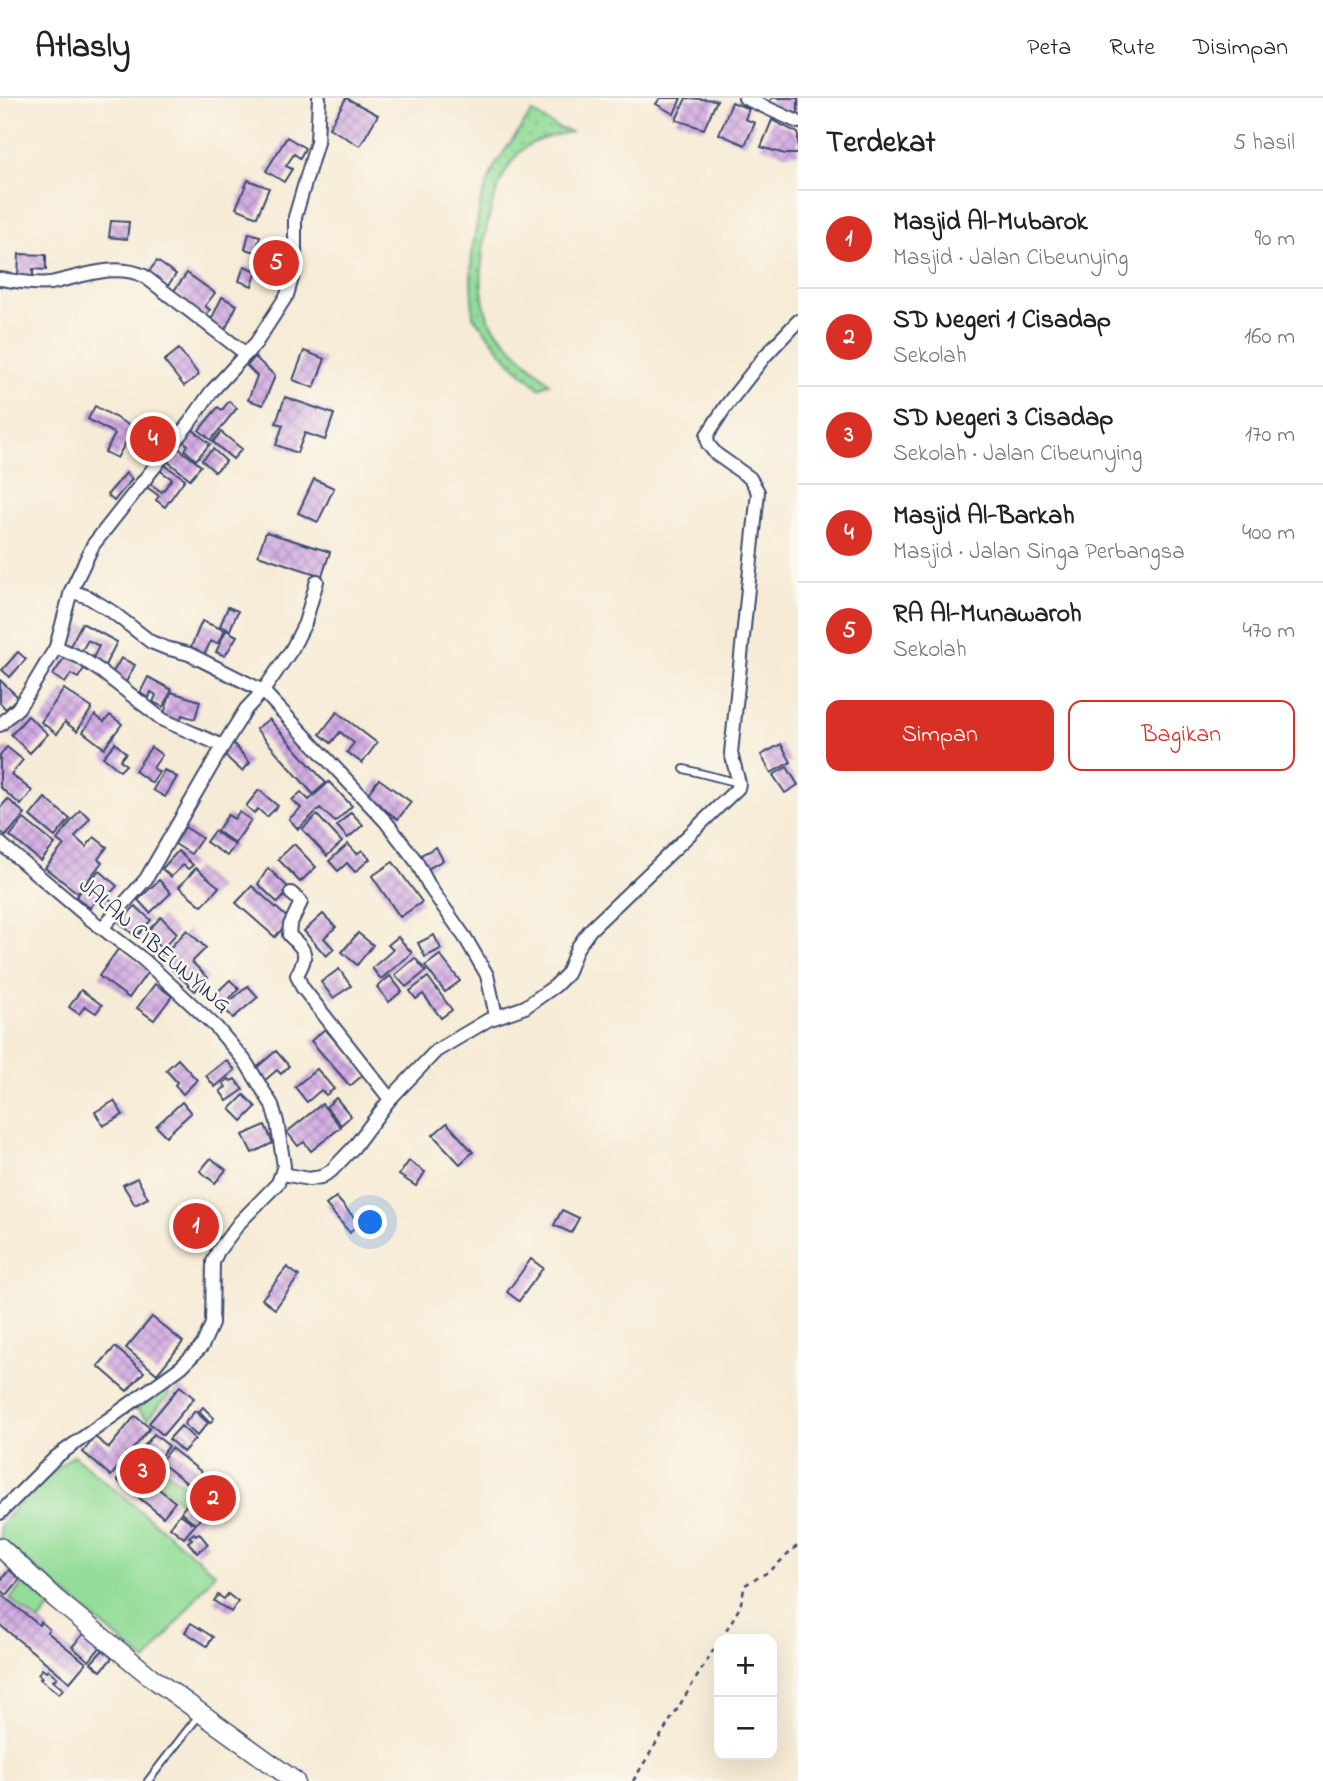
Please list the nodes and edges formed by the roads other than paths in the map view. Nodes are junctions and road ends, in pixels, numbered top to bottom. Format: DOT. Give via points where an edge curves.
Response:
graph roads {
  1 [pos="319,98"];
  2 [pos="746,98"];
  3 [pos="798,122"];
  4 [pos="0,279"];
  5 [pos="798,321"];
  6 [pos="246,354"];
  7 [pos="317,581"];
  8 [pos="71,591"];
  9 [pos="56,648"];
  10 [pos="263,691"];
  11 [pos="1,722"];
  12 [pos="223,746"];
  13 [pos="684,769"];
  14 [pos="739,783"];
  15 [pos="0,843"];
  16 [pos="291,893"];
  17 [pos="102,928"];
  18 [pos="496,1016"];
  19 [pos="390,1099"];
  20 [pos="283,1174"];
  21 [pos="0,1513"];
  22 [pos="0,1547"];
  23 [pos="201,1713"];
  24 [pos="148,1781"];
  25 [pos="295,1781"];
  1 -- 6 [label="street" via="317,142 295,217 292,282"];
  2 -- 3 [label="street"];
  4 -- 6 [label="street" via="44,283 77,275 135,271"];
  5 -- 14 [label="street" via="765,356 708,435 716,454 750,478 758,492 731,753"];
  6 -- 8 [label="street" via="109,521"];
  7 -- 10 [label="street" via="300,635"];
  8 -- 9 [label="street"];
  8 -- 10 [label="street" via="111,611 151,642 189,654"];
  9 -- 11 [label="street" via="29,692"];
  9 -- 12 [label="street" via="102,672 163,720"];
  10 -- 12 [label="street"];
  10 -- 18 [label="street" via="386,822 416,861 487,975"];
  12 -- 17 [label="street" via="146,879"];
  13 -- 14 [label="lane"];
  14 -- 18 [label="street" via="727,801 590,930 567,974 555,986 525,1007"];
  15 -- 17 [label="street, JALAN CIBEUNYING"];
  16 -- 19 [label="street" via="301,902 289,935 306,955 297,975 302,987"];
  17 -- 20 [label="street, JALAN CIBEUNYING" via="144,960 216,1027 245,1061 272,1105"];
  18 -- 19 [label="street" via="436,1051"];
  19 -- 20 [label="street" via="331,1171 309,1178"];
  20 -- 21 [label="street" via="218,1251 213,1262 212,1324 196,1354 56,1457"];
  22 -- 23 [label="street" via="151,1678"];
  23 -- 24 [label="lane"];
  23 -- 25 [label="street"];
}
